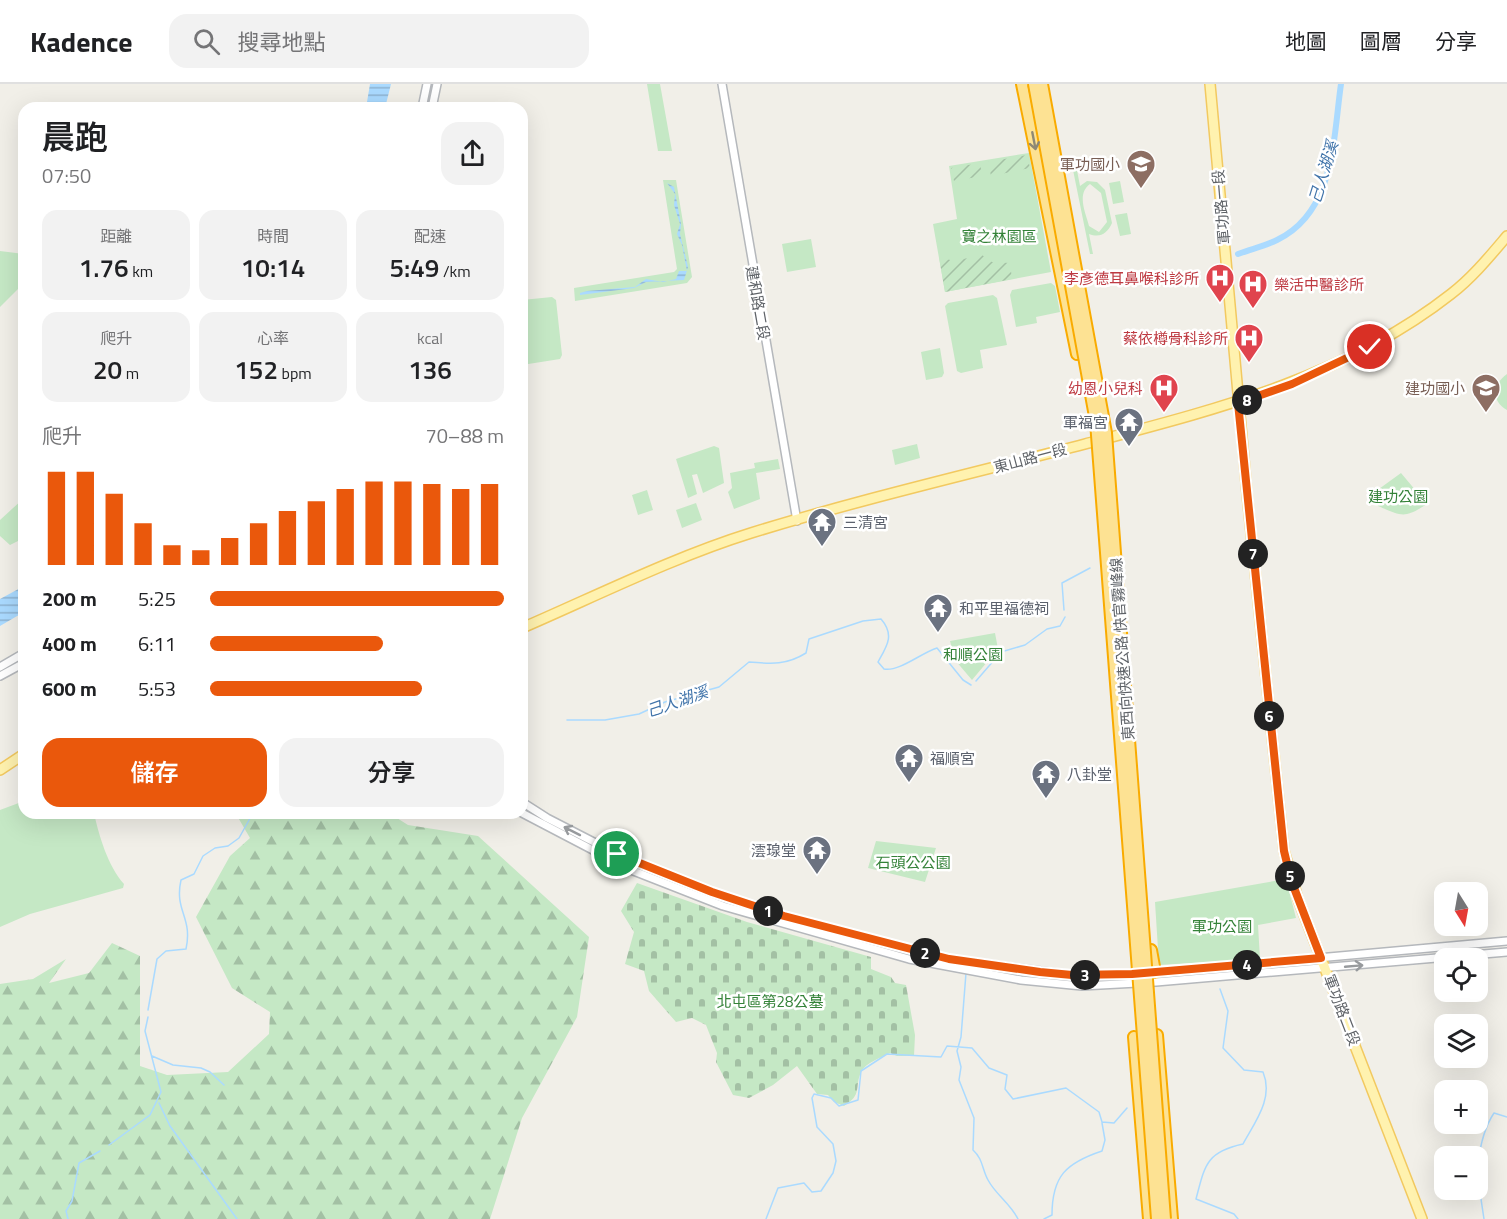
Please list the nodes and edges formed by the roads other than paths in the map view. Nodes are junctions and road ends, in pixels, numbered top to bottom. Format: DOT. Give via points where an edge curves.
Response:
graph roads {
  1 [pos="427,84"];
  2 [pos="437,84"];
  3 [pos="722,84"];
  4 [pos="1022,84"];
  5 [pos="1034,84"];
  6 [pos="1042,84"];
  7 [pos="1210,84"];
  8 [pos="423,102"];
  9 [pos="433,102"];
  10 [pos="1507,236"];
  11 [pos="1077,354"];
  12 [pos="1238,403"];
  13 [pos="1106,433"];
  14 [pos="797,521"];
  15 [pos="528,626"];
  16 [pos="18,656"];
  17 [pos="18,666"];
  18 [pos="0,667"];
  19 [pos="0,676"];
  20 [pos="18,758"];
  21 [pos="0,770"];
  22 [pos="528,805"];
  23 [pos="528,816"];
  24 [pos="1507,941"];
  25 [pos="1507,952"];
  26 [pos="1321,958"];
  27 [pos="1326,968"];
  28 [pos="1155,972"];
  29 [pos="1157,1035"];
  30 [pos="1134,1037"];
  31 [pos="1149,1219"];
  32 [pos="1157,1219"];
  33 [pos="1165,1219"];
  34 [pos="1172,1219"];
  35 [pos="1422,1219"];
  1 -- 8 [label="street"];
  2 -- 9 [label="street"];
  3 -- 14 [label="street, 建和路二段"];
  4 -- 11 [label="highway, one-way"];
  5 -- 32 [label="highway, 東西向快速公路 快官霧峰線, bridge" via="1096,422"];
  6 -- 13 [label="highway, 東西向快速公路 快官霧峰線, bridge"];
  7 -- 12 [label="main road, 軍功路一段"];
  10 -- 12 [label="main road, 東山路一段" via="1453,293 1384,340 1292,384"];
  12 -- 14 [label="main road, 東山路一段"];
  12 -- 26 [label="main road, 軍功路二段" via="1284,851"];
  13 -- 28 [label="highway, bridge" via="1119,515"];
  13 -- 33 [label="highway, 東西向快速公路 快官霧峰線, bridge"];
  14 -- 15 [label="main road, 東山路一段" via="738,538"];
  16 -- 18 [label="street"];
  17 -- 19 [label="street"];
  20 -- 21 [label="main road"];
  28 -- 22 [label="street, one-way" via="1072,975 949,959 784,916 617,854"];
  23 -- 27 [label="street" via="584,848 685,893 776,923 953,969 1082,986"];
  24 -- 26 [label="street"];
  27 -- 25 [label="street, one-way"];
  26 -- 27 [label="main road, 軍功路二段"];
  26 -- 28 [label="street"];
  27 -- 35 [label="main road, 軍功路二段"];
  29 -- 34 [label="highway"];
  30 -- 31 [label="highway"];
}
